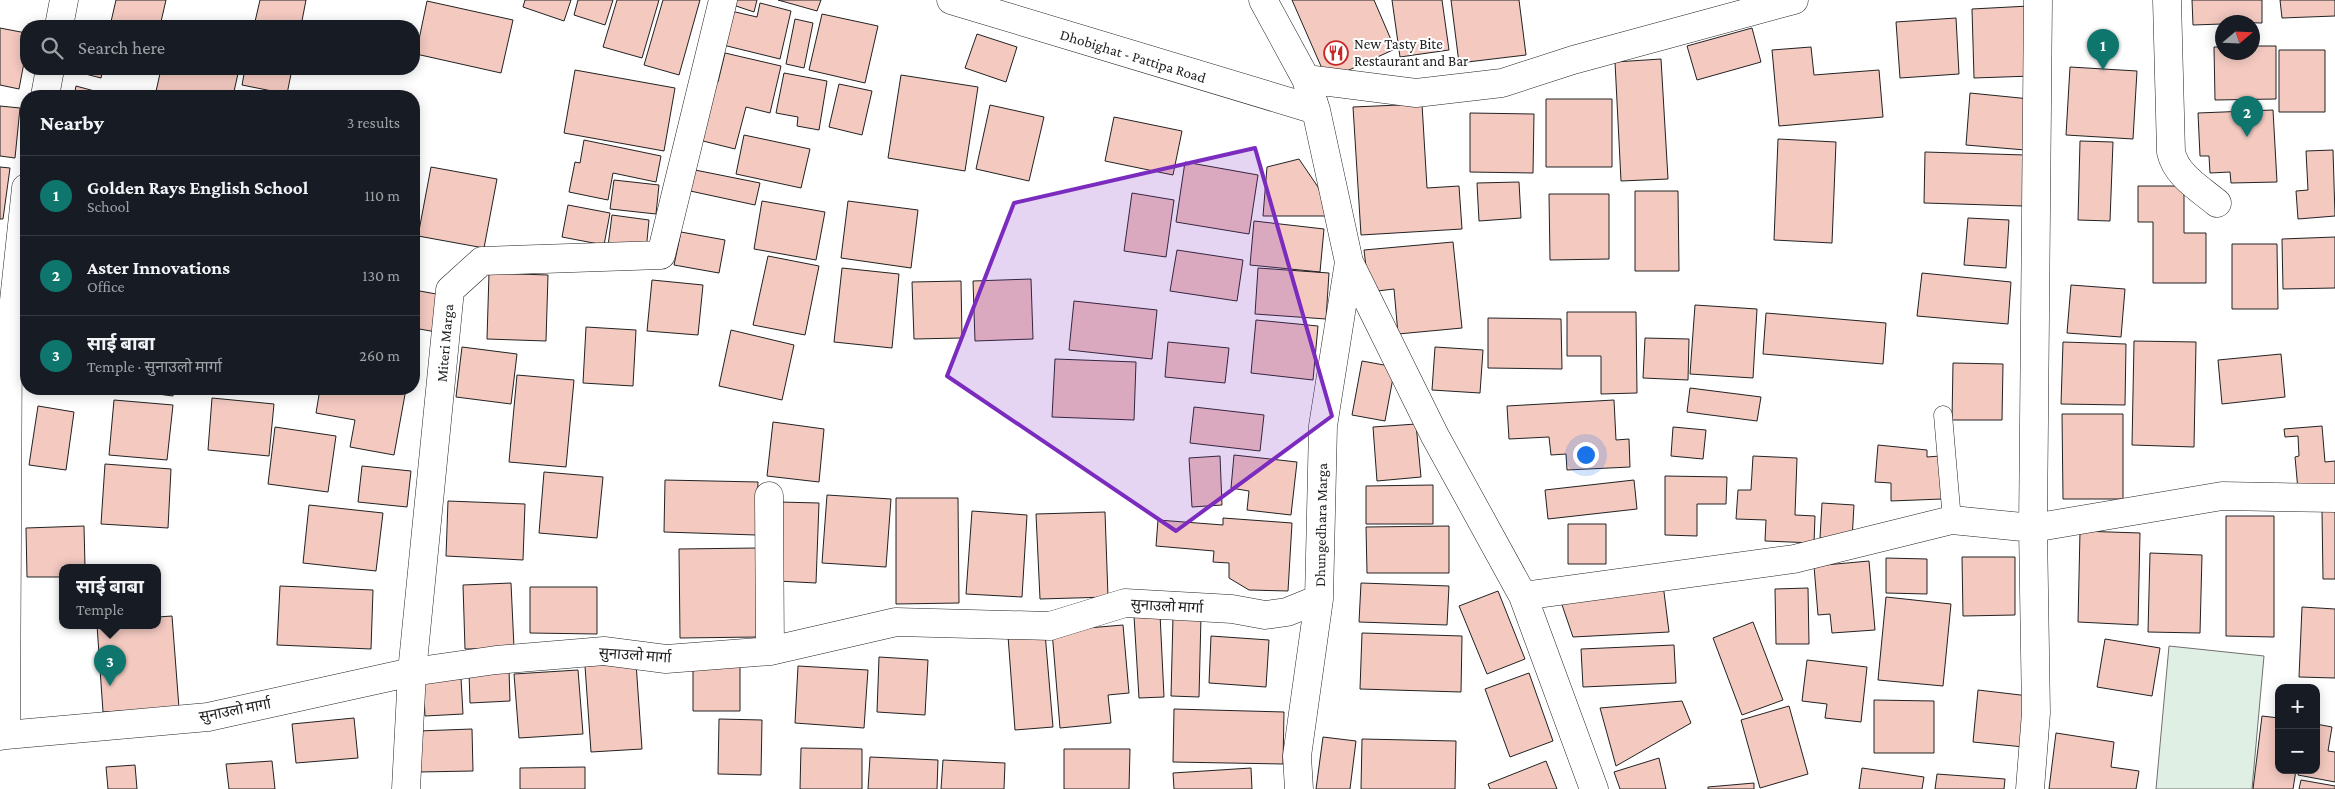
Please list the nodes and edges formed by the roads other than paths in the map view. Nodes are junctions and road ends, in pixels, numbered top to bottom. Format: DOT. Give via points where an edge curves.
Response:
graph roads {
  1 [pos="64,0"];
  2 [pos="723,0"];
  3 [pos="951,0"];
  4 [pos="1264,0"];
  5 [pos="1794,0"];
  6 [pos="2038,0"];
  7 [pos="2167,0"];
  8 [pos="60,20"];
  9 [pos="49,75"];
  10 [pos="1306,79"];
  11 [pos="46,90"];
  12 [pos="1316,110"];
  13 [pos="2217,203"];
  14 [pos="20,244"];
  15 [pos="1349,262"];
  16 [pos="4,333"];
  17 [pos="1943,415"];
  18 [pos="769,496"];
  19 [pos="2335,498"];
  20 [pos="1952,520"];
  21 [pos="2033,528"];
  22 [pos="1523,596"];
  23 [pos="1319,599"];
  24 [pos="770,651"];
  25 [pos="412,672"];
  26 [pos="3,735"];
  27 [pos="406,789"];
  28 [pos="1299,789"];
  29 [pos="1594,789"];
  30 [pos="2030,789"];
  1 -- 8 [label="street"];
  2 -- 25 [label="street, Miteri Marga" via="661,255 482,261 450,290"];
  3 -- 12 [label="street, Dhobighat - Pattipa Road"];
  4 -- 10 [label="street"];
  5 -- 10 [label="street" via="1573,60 1502,83 1416,93"];
  6 -- 21 [label="street"];
  7 -- 13 [label="street" via="2172,158 2182,174"];
  9 -- 11 [label="street"];
  10 -- 12 [label="street"];
  12 -- 15 [label="street"];
  14 -- 16 [label="street" via="13,310"];
  15 -- 22 [label="street" via="1435,436"];
  15 -- 23 [label="street, Dhungedhara Marga" via="1323,426"];
  16 -- 26 [label="street"];
  17 -- 20 [label="lane"];
  18 -- 24 [label="street"];
  19 -- 21 [label="street" via="2222,496"];
  20 -- 21 [label="street"];
  20 -- 22 [label="street" via="1794,559"];
  21 -- 30 [label="street" via="2036,713"];
  22 -- 29 [label="street"];
  23 -- 24 [label="street, सुनाउलो मार्गा" via="1287,612 1265,615 1232,609 1125,603 1050,626 896,622"];
  23 -- 28 [label="street, Dhungedhara Marga" via="1297,756"];
  24 -- 25 [label="street, सुनाउलो मार्गा" via="666,659 604,651 496,660"];
  25 -- 26 [label="street, सुनाउलो मार्गा" via="208,717"];
  25 -- 27 [label="street, Miteri Marga"];
}
